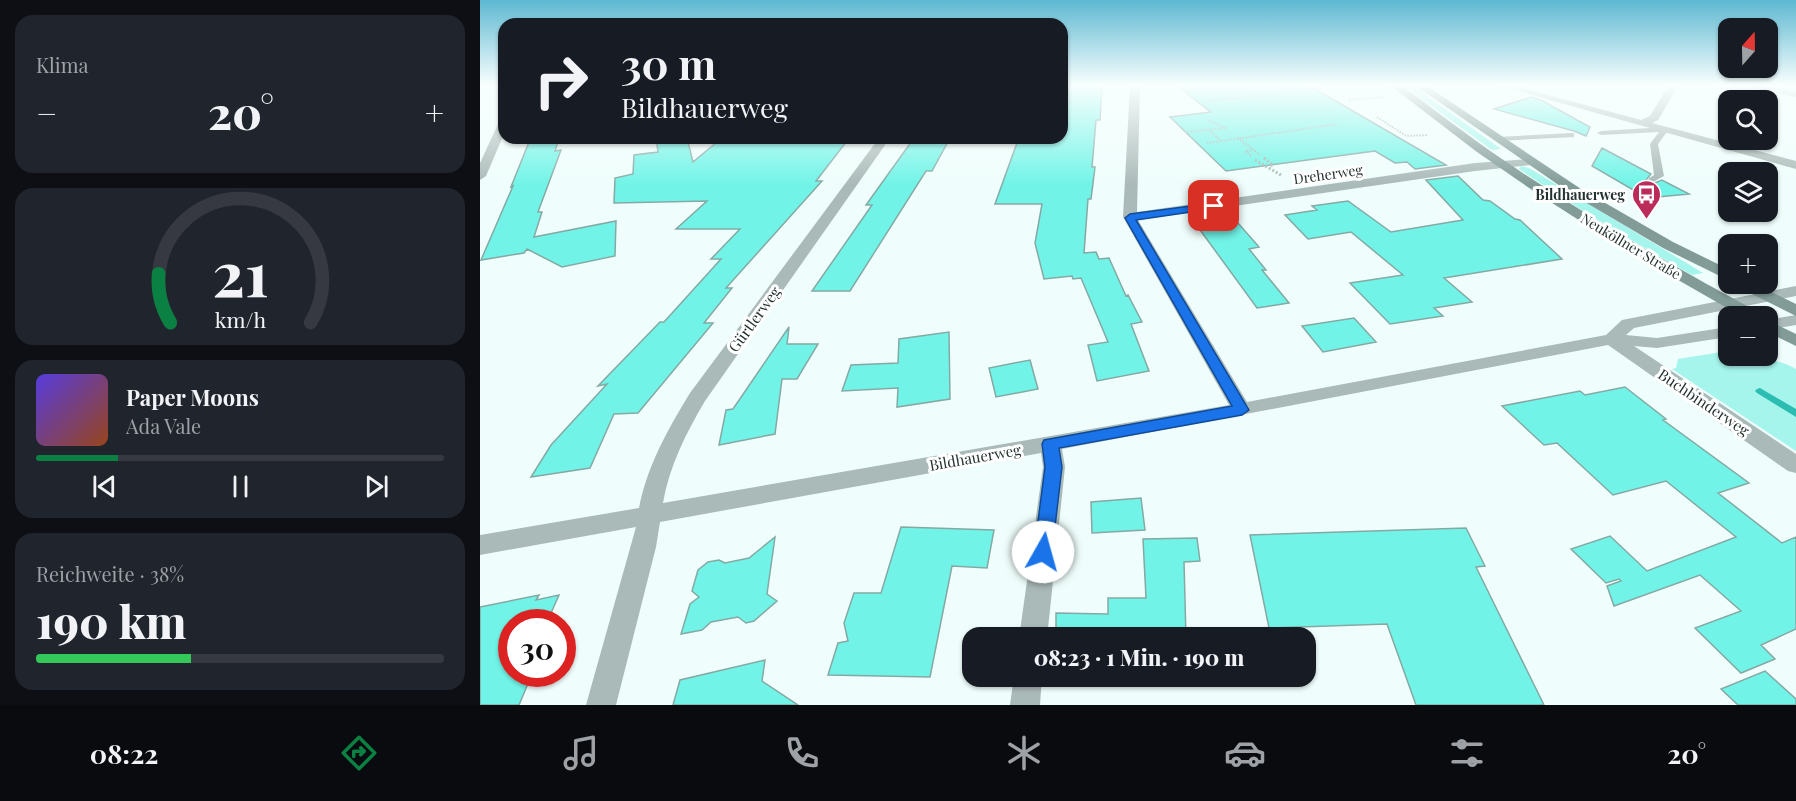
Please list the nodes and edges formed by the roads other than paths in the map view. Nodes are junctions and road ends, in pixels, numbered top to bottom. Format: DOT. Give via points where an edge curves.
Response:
graph roads {
  1 [pos="1134,119"];
  2 [pos="1441,119"];
  3 [pos="1468,119"];
  4 [pos="1628,119"];
  5 [pos="1651,119"];
  6 [pos="1643,123"];
  7 [pos="1665,129"];
  8 [pos="1601,133"];
  9 [pos="1571,135"];
  10 [pos="498,136"];
  11 [pos="1497,139"];
  12 [pos="881,144"];
  13 [pos="1531,162"];
  14 [pos="1502,164"];
  15 [pos="1796,165"];
  16 [pos="480,176"];
  17 [pos="1653,179"];
  18 [pos="1130,218"];
  19 [pos="1718,270"];
  20 [pos="1796,291"];
  21 [pos="1764,294"];
  22 [pos="1768,296"];
  23 [pos="1729,303"];
  24 [pos="1734,306"];
  25 [pos="1796,311"];
  26 [pos="1796,320"];
  27 [pos="1778,322"];
  28 [pos="1778,331"];
  29 [pos="1718,334"];
  30 [pos="1612,339"];
  31 [pos="1796,341"];
  32 [pos="1242,410"];
  33 [pos="1050,444"];
  34 [pos="1796,465"];
  35 [pos="648,514"];
  36 [pos="480,545"];
  37 [pos="1034,627"];
  38 [pos="1026,687"];
  39 [pos="601,705"];
  40 [pos="1024,705"];
  1 -- 18 [label="street"];
  2 -- 14 [label="main road, Neuköllner Straße"];
  3 -- 11 [label="main road, Neuköllner Straße"];
  4 -- 6 [label="street"];
  5 -- 6 [label="street"];
  6 -- 7 [label="street"];
  7 -- 8 [label="lane"];
  7 -- 15 [label="street"];
  7 -- 17 [label="lane" via="1654,144 1659,176"];
  9 -- 11 [label="lane"];
  10 -- 16 [label="street"];
  11 -- 13 [label="main road, Neuköllner Straße"];
  12 -- 35 [label="street, Gürtlerweg" via="697,398 675,434"];
  13 -- 14 [label="street, Dreherweg"];
  13 -- 19 [label="main road, Neuköllner Straße" via="1625,221"];
  14 -- 18 [label="street, Dreherweg"];
  14 -- 23 [label="main road, Neuköllner Straße" via="1600,229"];
  18 -- 32 [label="street"];
  20 -- 22 [label="street, Bildhauerweg"];
  21 -- 22 [label="main road"];
  22 -- 23 [label="street, Bildhauerweg"];
  22 -- 25 [label="main road"];
  23 -- 24 [label="main road, Neuköllner Straße"];
  23 -- 30 [label="street, Bildhauerweg" via="1628,324"];
  26 -- 27 [label="street"];
  28 -- 31 [label="main road, Neuköllner Straße"];
  29 -- 30 [label="street, Bildhauerweg" via="1657,343"];
  30 -- 32 [label="street, Bildhauerweg"];
  30 -- 34 [label="street, Buchbinderweg"];
  32 -- 33 [label="street, Bildhauerweg"];
  33 -- 35 [label="street, Bildhauerweg"];
  33 -- 37 [label="street" via="1054,467"];
  35 -- 36 [label="street, Bildhauerweg"];
  35 -- 39 [label="street, Gürtlerweg" via="644,547"];
  38 -- 40 [label="street"];
}
